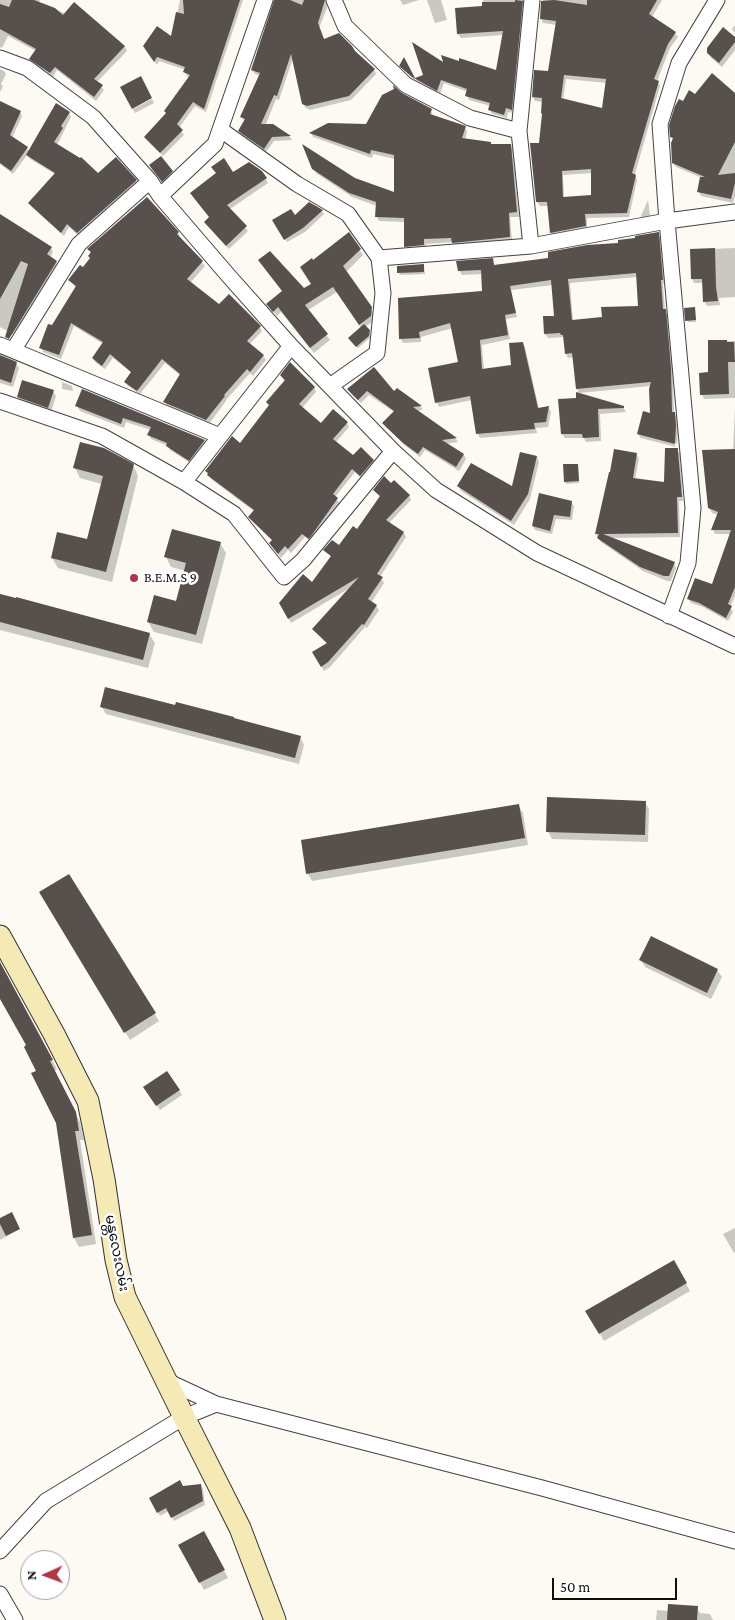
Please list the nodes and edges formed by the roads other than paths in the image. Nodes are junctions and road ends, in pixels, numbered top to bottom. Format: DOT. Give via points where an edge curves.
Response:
graph roads {
  1 [pos="265,0"];
  2 [pos="334,0"];
  3 [pos="532,0"];
  4 [pos="717,0"];
  5 [pos="0,58"];
  6 [pos="221,130"];
  7 [pos="519,132"];
  8 [pos="150,181"];
  9 [pos="160,196"];
  10 [pos="735,212"];
  11 [pos="667,221"];
  12 [pos="531,246"];
  13 [pos="379,258"];
  14 [pos="291,346"];
  15 [pos="7,347"];
  16 [pos="330,386"];
  17 [pos="0,401"];
  18 [pos="220,436"];
  19 [pos="393,451"];
  20 [pos="184,482"];
  21 [pos="669,616"];
  22 [pos="735,646"];
  23 [pos="0,936"];
  24 [pos="167,1382"];
  25 [pos="216,1404"];
  26 [pos="184,1418"];
  27 [pos="735,1541"];
  28 [pos="0,1551"];
  29 [pos="0,1594"];
  30 [pos="15,1620"];
  31 [pos="275,1620"];
  1 -- 6 [label="street"];
  2 -- 7 [label="street" via="345,26 406,85 470,118"];
  3 -- 7 [label="street"];
  4 -- 11 [label="street" via="679,63 660,124"];
  5 -- 8 [label="street" via="27,68 93,117"];
  6 -- 9 [label="street" via="215,144"];
  6 -- 13 [label="street" via="297,184 348,214"];
  7 -- 12 [label="street"];
  8 -- 9 [label="street"];
  8 -- 15 [label="street" via="79,244"];
  9 -- 14 [label="street"];
  10 -- 11 [label="street"];
  11 -- 12 [label="street"];
  11 -- 21 [label="street" via="693,508 688,563"];
  12 -- 13 [label="street"];
  13 -- 16 [label="street" via="384,293 377,353"];
  14 -- 16 [label="street"];
  14 -- 18 [label="street"];
  15 -- 18 [label="street"];
  16 -- 19 [label="street"];
  17 -- 20 [label="street" via="102,436"];
  18 -- 20 [label="street"];
  19 -- 20 [label="street" via="303,560 284,577 234,514"];
  19 -- 21 [label="street" via="436,490 537,553"];
  21 -- 22 [label="street"];
  23 -- 24 [label="main road, မန္တလေးလမ်း" via="88,1101 125,1297"];
  24 -- 25 [label="street"];
  24 -- 26 [label="main road, မန္တလေးလမ်း"];
  25 -- 26 [label="street"];
  25 -- 27 [label="street"];
  26 -- 28 [label="street" via="46,1501"];
  26 -- 31 [label="main road, မန္တလေးလမ်း" via="240,1528"];
  29 -- 30 [label="street"];
}
